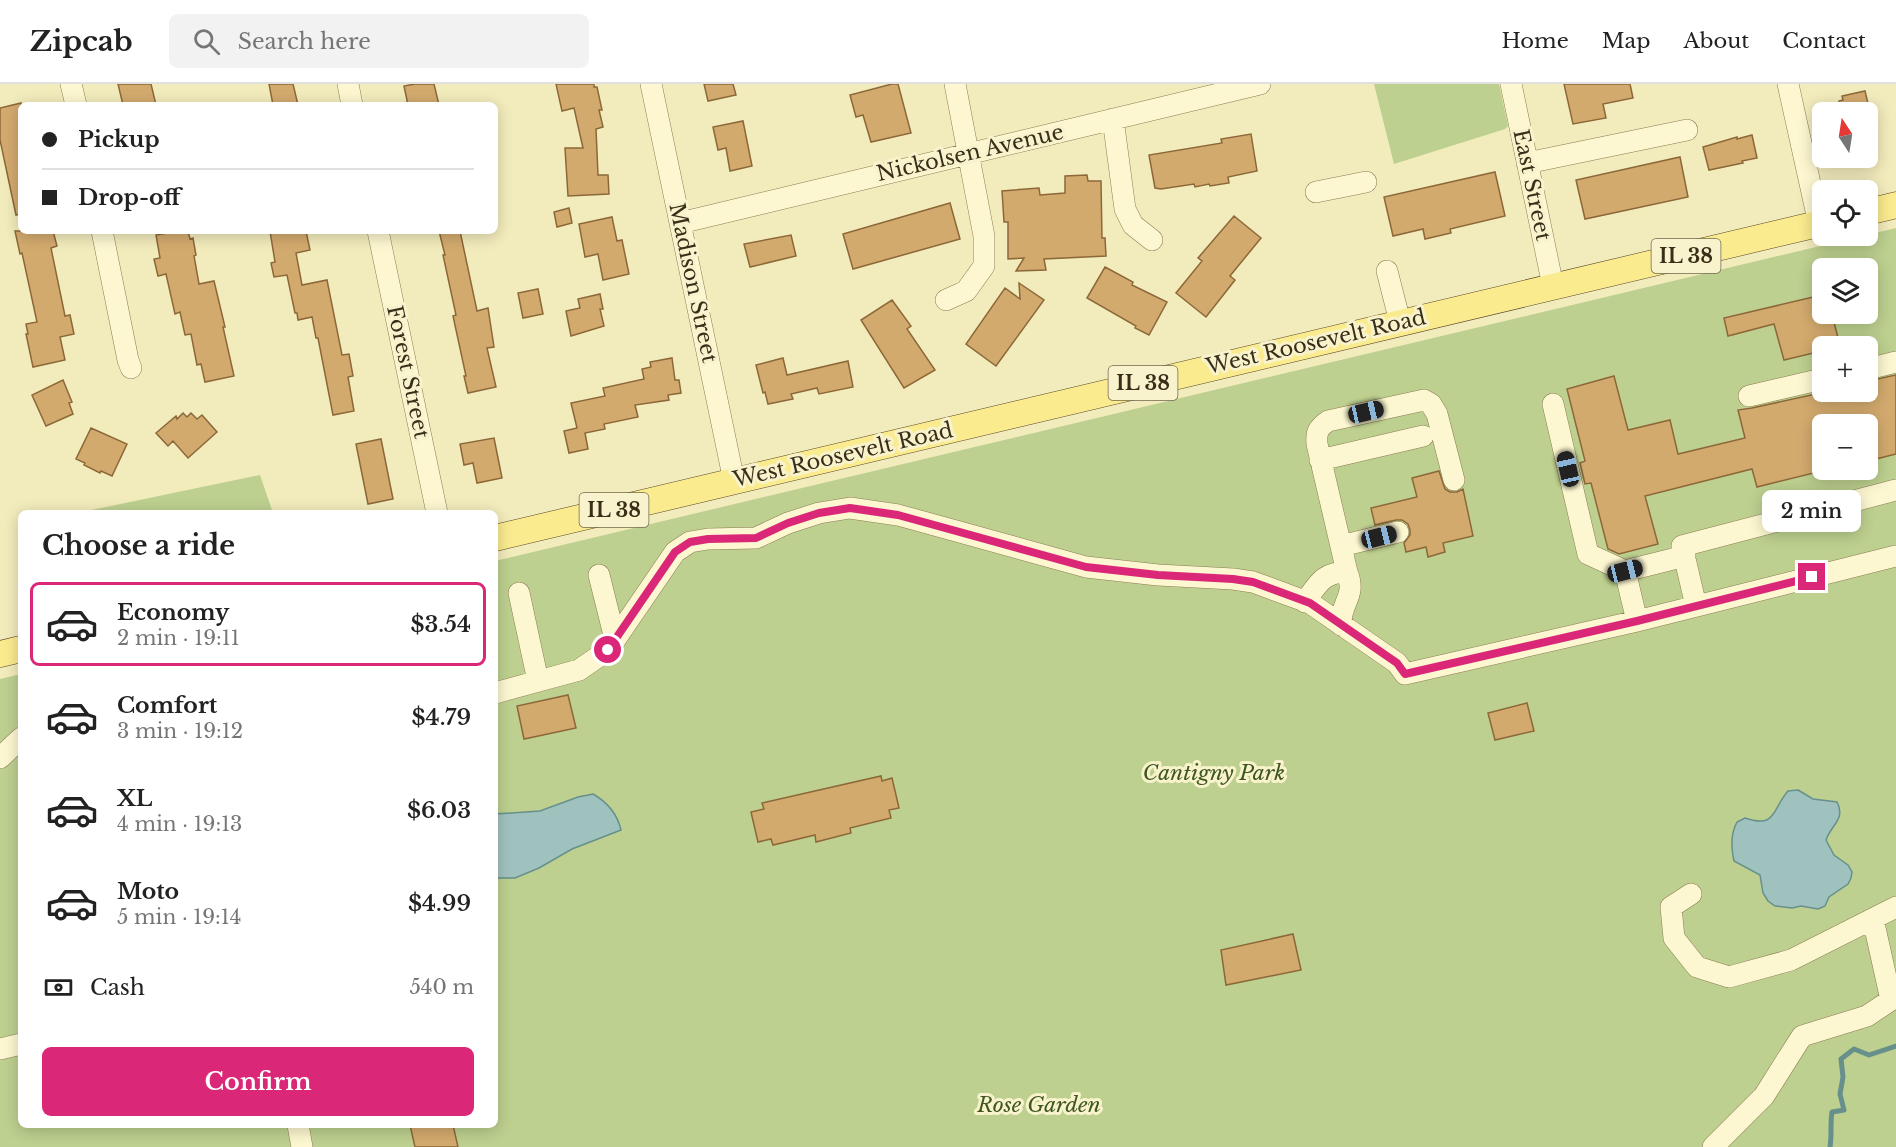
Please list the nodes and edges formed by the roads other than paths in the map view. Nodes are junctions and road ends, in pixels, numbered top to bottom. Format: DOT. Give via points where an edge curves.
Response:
graph roads {
  1 [pos="71,84"];
  2 [pos="348,84"];
  3 [pos="651,84"];
  4 [pos="955,84"];
  5 [pos="1260,84"];
  6 [pos="1510,84"];
  7 [pos="1788,84"];
  8 [pos="1233,87"];
  9 [pos="75,102"];
  10 [pos="351,102"];
  11 [pos="1113,119"];
  12 [pos="1687,130"];
  13 [pos="969,154"];
  14 [pos="1520,155"];
  15 [pos="1366,182"];
  16 [pos="1812,186"];
  17 [pos="1316,192"];
  18 [pos="1896,205"];
  19 [pos="1878,210"];
  20 [pos="680,223"];
  21 [pos="1812,226"];
  22 [pos="103,234"];
  23 [pos="379,234"];
  24 [pos="1152,240"];
  25 [pos="1387,271"];
  26 [pos="1552,286"];
  27 [pos="946,300"];
  28 [pos="1400,322"];
  29 [pos="1896,362"];
  30 [pos="1878,366"];
  31 [pos="131,368"];
  32 [pos="1812,381"];
  33 [pos="1749,396"];
  34 [pos="1553,404"];
  35 [pos="1423,436"];
  36 [pos="1320,460"];
  37 [pos="1454,480"];
  38 [pos="734,481"];
  39 [pos="1896,490"];
  40 [pos="436,510"];
  41 [pos="1398,532"];
  42 [pos="498,537"];
  43 [pos="1341,546"];
  44 [pos="1685,556"];
  45 [pos="1896,556"];
  46 [pos="1625,571"];
  47 [pos="1347,572"];
  48 [pos="600,575"];
  49 [pos="519,593"];
  50 [pos="1305,602"];
  51 [pos="1696,606"];
  52 [pos="1637,621"];
  53 [pos="1341,626"];
  54 [pos="615,639"];
  55 [pos="18,651"];
  56 [pos="0,654"];
  57 [pos="538,681"];
  58 [pos="498,692"];
  59 [pos="18,741"];
  60 [pos="0,758"];
  61 [pos="1690,894"];
  62 [pos="1896,908"];
  63 [pos="1873,919"];
  64 [pos="18,1045"];
  65 [pos="0,1049"];
  66 [pos="299,1128"];
  67 [pos="302,1147"];
  68 [pos="1713,1147"];
  1 -- 9 [label="street"];
  2 -- 10 [label="street"];
  3 -- 20 [label="street, Madison Street"];
  4 -- 13 [label="street"];
  5 -- 8 [label="street, Nickolsen Avenue"];
  6 -- 14 [label="street, East Street"];
  7 -- 16 [label="street"];
  8 -- 11 [label="street, Nickolsen Avenue"];
  11 -- 13 [label="street, Nickolsen Avenue"];
  11 -- 24 [label="street" via="1125,208 1133,225"];
  12 -- 14 [label="street"];
  13 -- 20 [label="street, Nickolsen Avenue"];
  13 -- 27 [label="street" via="984,236 984,266 966,291"];
  14 -- 26 [label="street, East Street" via="1534,237"];
  15 -- 17 [label="street"];
  18 -- 19 [label="main road"];
  20 -- 38 [label="street, Madison Street"];
  21 -- 26 [label="main road, West Roosevelt Road / IL 38"];
  22 -- 31 [label="street"];
  23 -- 40 [label="street, Forest Street"];
  25 -- 28 [label="street"];
  26 -- 28 [label="main road, West Roosevelt Road / IL 38"];
  28 -- 38 [label="main road, West Roosevelt Road / IL 38"];
  29 -- 30 [label="street"];
  32 -- 33 [label="street"];
  34 -- 46 [label="street" via="1588,554"];
  35 -- 36 [label="street"];
  36 -- 37 [label="street" via="1316,433 1328,421 1424,400 1437,414"];
  36 -- 43 [label="street"];
  38 -- 42 [label="main road, West Roosevelt Road / IL 38"];
  39 -- 44 [label="street" via="1682,546"];
  41 -- 43 [label="street"];
  43 -- 47 [label="street"];
  44 -- 46 [label="street"];
  44 -- 51 [label="street"];
  45 -- 51 [label="street"];
  46 -- 52 [label="street"];
  47 -- 50 [label="street" via="1329,575"];
  47 -- 53 [label="street" via="1351,594 1341,615"];
  48 -- 54 [label="street"];
  49 -- 57 [label="street"];
  50 -- 53 [label="street"];
  50 -- 54 [label="street" via="1253,582 1086,567 898,515 850,508 819,513 756,538 690,542 675,552"];
  51 -- 52 [label="street"];
  52 -- 53 [label="street" via="1405,674 1397,663"];
  54 -- 57 [label="street" via="608,650 579,670"];
  55 -- 56 [label="main road"];
  57 -- 58 [label="street"];
  59 -- 60 [label="street"];
  61 -- 63 [label="street" via="1671,907 1674,938 1697,967 1729,978 1791,960"];
  62 -- 63 [label="street"];
  63 -- 68 [label="street" via="1891,1000 1867,1016 1802,1036 1764,1096"];
  64 -- 65 [label="street"];
  66 -- 67 [label="street"];
}
